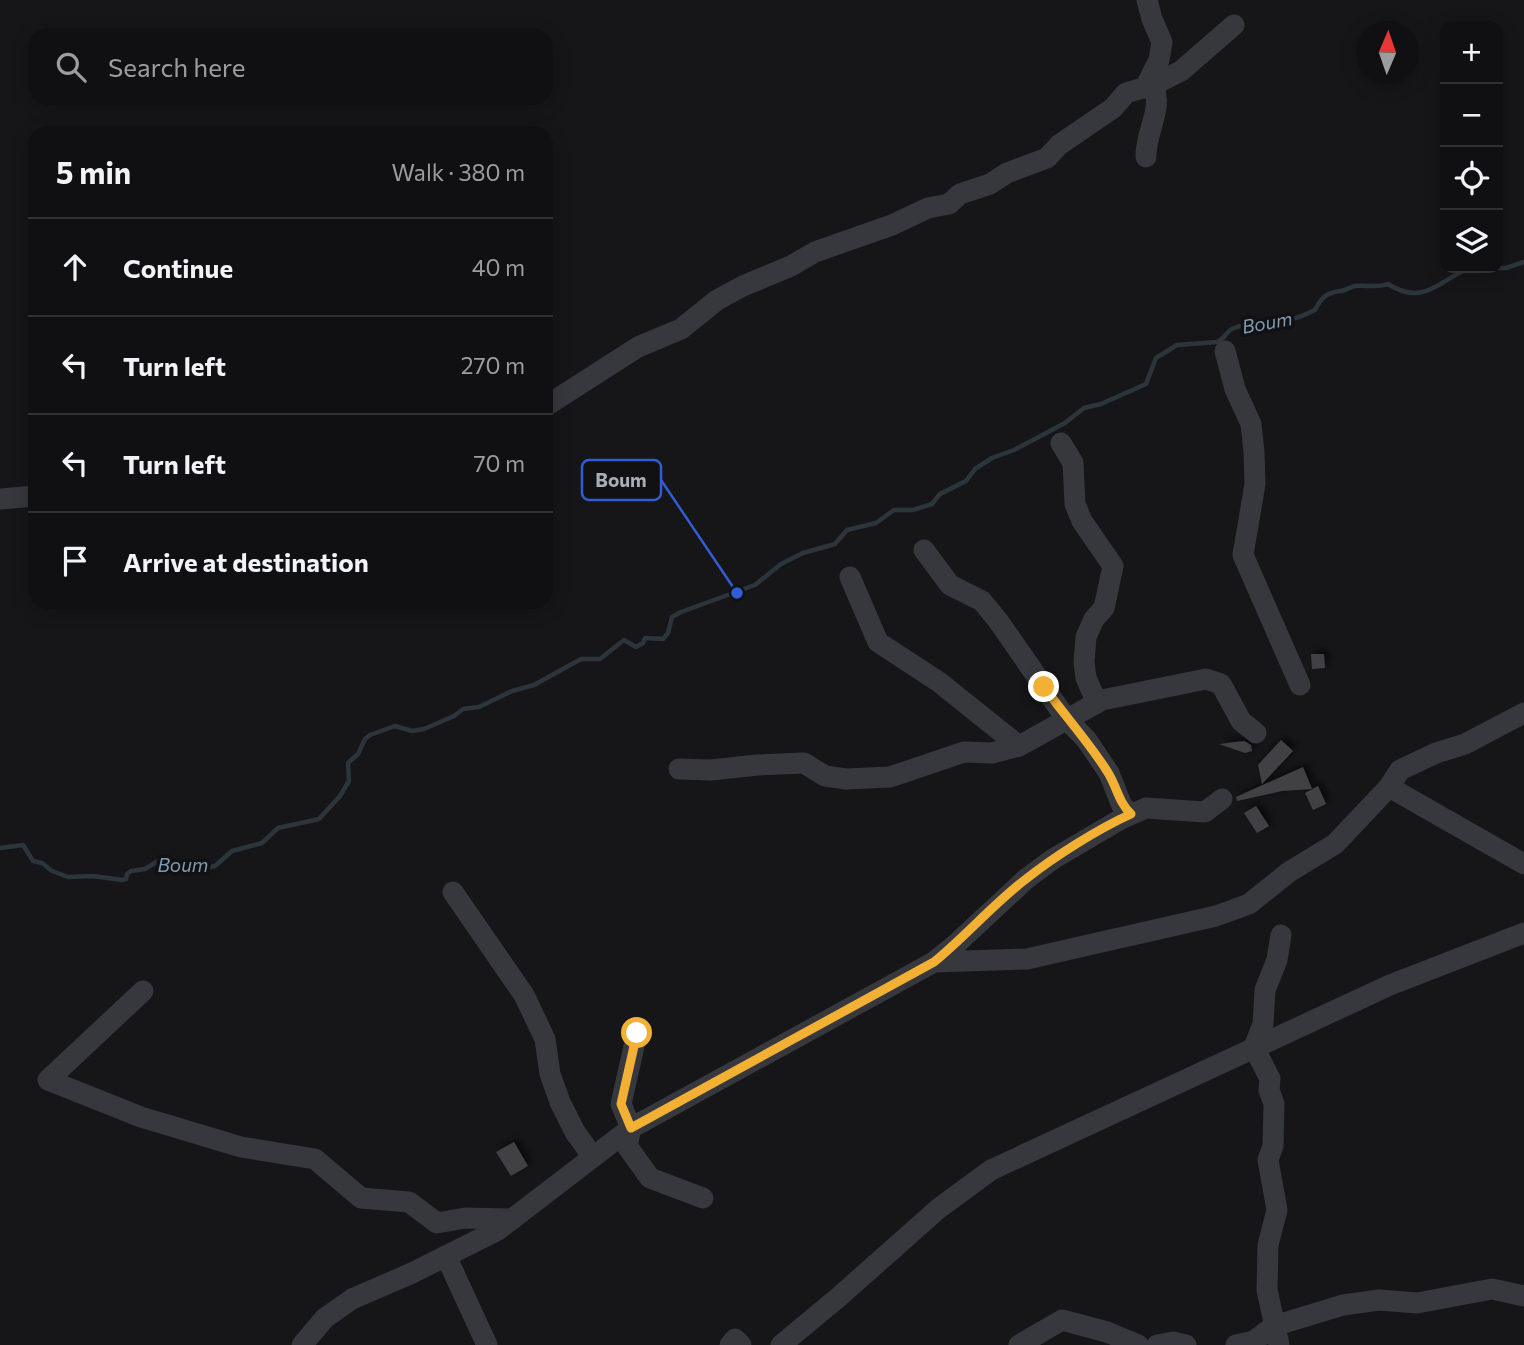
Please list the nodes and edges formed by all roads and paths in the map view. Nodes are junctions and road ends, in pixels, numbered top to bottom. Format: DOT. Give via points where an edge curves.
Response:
graph roads {
  1 [pos="1147,0"];
  2 [pos="1234,25"];
  3 [pos="1149,87"];
  4 [pos="1146,157"];
  5 [pos="1225,351"];
  6 [pos="553,401"];
  7 [pos="1061,443"];
  8 [pos="28,497"];
  9 [pos="0,499"];
  10 [pos="924,550"];
  11 [pos="850,577"];
  12 [pos="1300,685"];
  13 [pos="1097,703"];
  14 [pos="1524,713"];
  15 [pos="1068,720"];
  16 [pos="1256,733"];
  17 [pos="1018,746"];
  18 [pos="679,769"];
  19 [pos="1389,787"];
  20 [pos="1222,799"];
  21 [pos="1131,814"];
  22 [pos="1524,864"];
  23 [pos="453,892"];
  24 [pos="1524,933"];
  25 [pos="1281,935"];
  26 [pos="934,962"];
  27 [pos="143,991"];
  28 [pos="637,1033"];
  29 [pos="1254,1047"];
  30 [pos="631,1128"];
  31 [pos="593,1157"];
  32 [pos="703,1198"];
  33 [pos="513,1219"];
  34 [pos="446,1255"];
  35 [pos="1524,1296"];
  36 [pos="1276,1336"];
  37 [pos="302,1345"];
  38 [pos="487,1345"];
  39 [pos="730,1345"];
  40 [pos="741,1345"];
  41 [pos="781,1345"];
  42 [pos="1019,1345"];
  43 [pos="1138,1345"];
  44 [pos="1157,1345"];
  45 [pos="1186,1345"];
  46 [pos="1236,1345"];
  1 -- 3 [label="street" via="1162,42"];
  2 -- 3 [label="street" via="1181,71"];
  3 -- 4 [label="street" via="1157,95"];
  3 -- 6 [label="street" via="1126,93 1113,108 1034,164 960,194 949,204 815,251 717,300 681,329 638,347"];
  5 -- 12 [label="street" via="1234,389 1251,424 1254,452 1255,484 1243,555"];
  7 -- 13 [label="street" via="1073,463 1075,504 1082,521 1113,566 1104,608 1086,637 1086,678"];
  8 -- 9 [label="street"];
  10 -- 15 [label="street" via="950,585 982,601"];
  11 -- 17 [label="street" via="878,642 939,682"];
  13 -- 15 [label="street"];
  13 -- 16 [label="street" via="1206,678 1221,684 1241,721"];
  14 -- 19 [label="street" via="1465,744 1400,770"];
  15 -- 17 [label="street"];
  15 -- 21 [label="street" via="1109,773 1122,806"];
  17 -- 18 [label="street" via="992,753 964,752 890,777 825,776 804,763"];
  19 -- 22 [label="street"];
  19 -- 26 [label="street" via="1335,844 1249,904 1216,916 1027,960"];
  20 -- 21 [label="street" via="1205,812 1146,808"];
  21 -- 26 [label="street" via="1026,879"];
  23 -- 31 [label="street" via="524,995 545,1039 560,1102"];
  24 -- 29 [label="street" via="1390,985"];
  25 -- 29 [label="street"];
  26 -- 30 [label="street"];
  27 -- 33 [label="street" via="48,1080 141,1117 241,1147 316,1159 361,1198 409,1202 437,1223 465,1218"];
  28 -- 30 [label="street" via="621,1104"];
  29 -- 36 [label="street" via="1270,1079 1274,1104 1268,1160 1277,1210 1268,1245 1267,1278"];
  29 -- 41 [label="street" via="991,1170 938,1209"];
  30 -- 31 [label="street"];
  30 -- 32 [label="street" via="627,1146 650,1178"];
  31 -- 33 [label="street"];
  33 -- 34 [label="street"];
  34 -- 37 [label="street" via="352,1299 325,1318"];
  34 -- 38 [label="street"];
  35 -- 36 [label="street" via="1492,1289 1417,1303 1379,1300 1343,1305"];
  36 -- 46 [label="street"];
  39 -- 40 [label="street" via="735,1339"];
  42 -- 43 [label="street" via="1062,1320"];
  44 -- 45 [label="street"];
}
